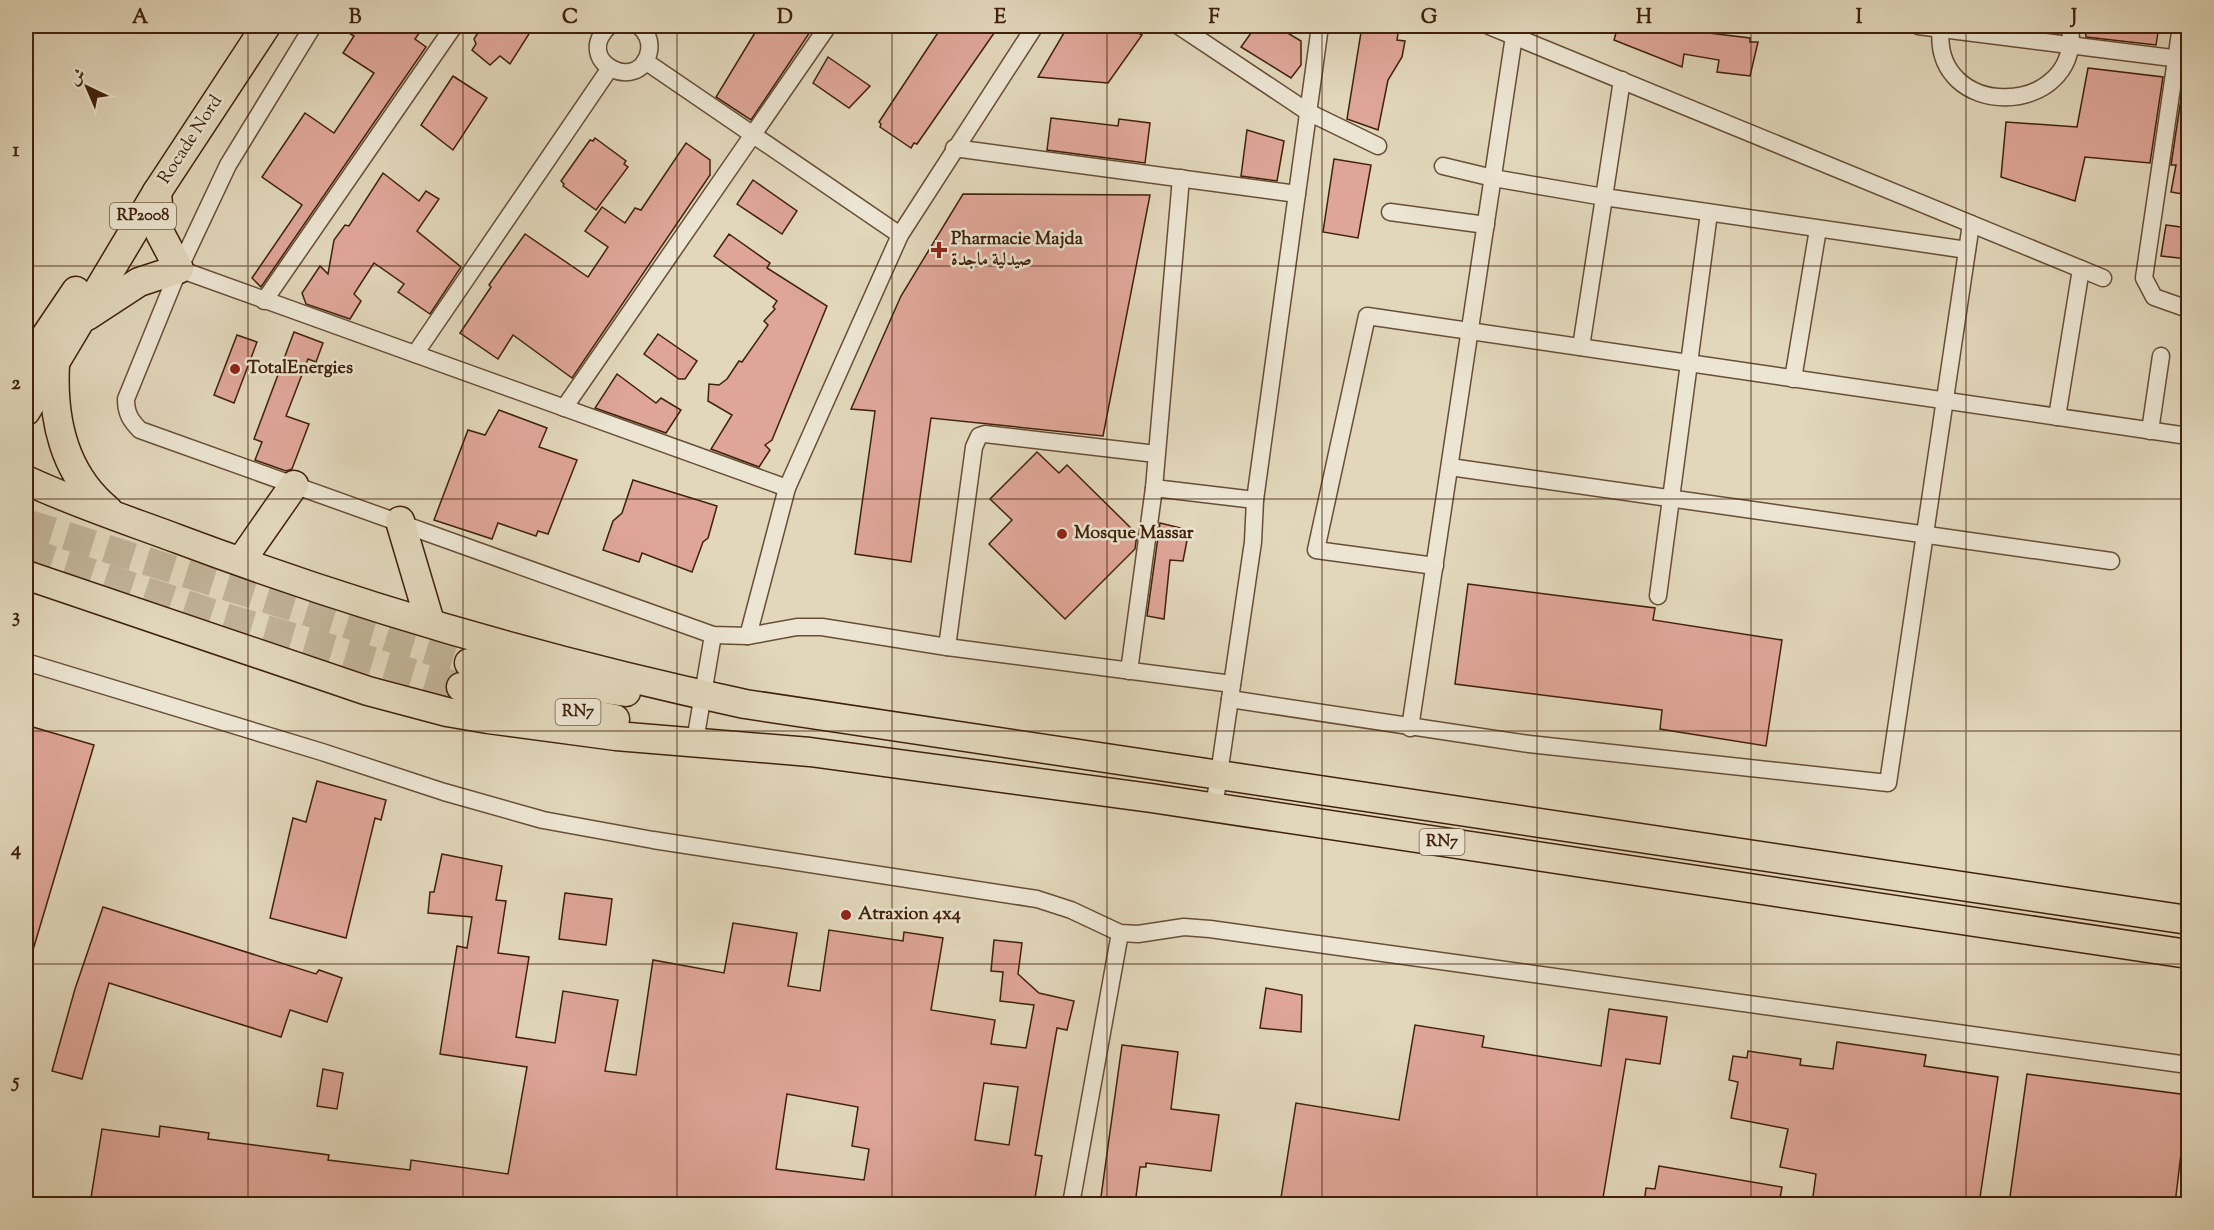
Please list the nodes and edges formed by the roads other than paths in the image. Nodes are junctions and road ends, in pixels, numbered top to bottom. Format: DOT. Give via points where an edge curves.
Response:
graph roads {
  1 [pos="249,26"];
  2 [pos="266,26"];
  3 [pos="313,26"];
  4 [pos="454,26"];
  5 [pos="639,26"];
  6 [pos="828,26"];
  7 [pos="1035,26"];
  8 [pos="1181,26"];
  9 [pos="1320,26"];
  10 [pos="1489,26"];
  11 [pos="1918,26"];
  12 [pos="2070,26"];
  13 [pos="2181,26"];
  14 [pos="1941,27"];
  15 [pos="602,28"];
  16 [pos="1514,36"];
  17 [pos="2069,44"];
  18 [pos="2182,59"];
  19 [pos="645,61"];
  20 [pos="610,68"];
  21 [pos="1622,80"];
  22 [pos="1308,112"];
  23 [pos="751,134"];
  24 [pos="1377,146"];
  25 [pos="954,148"];
  26 [pos="1443,166"];
  27 [pos="1181,178"];
  28 [pos="1493,178"];
  29 [pos="157,192"];
  30 [pos="1297,194"];
  31 [pos="1604,197"];
  32 [pos="1390,212"];
  33 [pos="1709,213"];
  34 [pos="1971,224"];
  35 [pos="1486,225"];
  36 [pos="1818,229"];
  37 [pos="900,235"];
  38 [pos="1967,250"];
  39 [pos="179,269"];
  40 [pos="2081,269"];
  41 [pos="2103,278"];
  42 [pos="264,301"];
  43 [pos="2188,309"];
  44 [pos="76,324"];
  45 [pos="1470,331"];
  46 [pos="1581,347"];
  47 [pos="415,354"];
  48 [pos="2161,356"];
  49 [pos="1689,363"];
  50 [pos="55,364"];
  51 [pos="26,365"];
  52 [pos="1793,378"];
  53 [pos="1945,401"];
  54 [pos="564,408"];
  55 [pos="26,411"];
  56 [pos="2057,417"];
  57 [pos="2150,431"];
  58 [pos="2181,435"];
  59 [pos="1156,454"];
  60 [pos="1450,467"];
  61 [pos="26,480"];
  62 [pos="294,485"];
  63 [pos="787,488"];
  64 [pos="1154,488"];
  65 [pos="1671,499"];
  66 [pos="1256,500"];
  67 [pos="115,515"];
  68 [pos="400,521"];
  69 [pos="1925,534"];
  70 [pos="241,561"];
  71 [pos="2111,561"];
  72 [pos="1435,566"];
  73 [pos="26,575"];
  74 [pos="1658,596"];
  75 [pos="430,622"];
  76 [pos="713,635"];
  77 [pos="748,636"];
  78 [pos="947,647"];
  79 [pos="26,662"];
  80 [pos="1129,671"];
  81 [pos="1231,691"];
  82 [pos="703,695"];
  83 [pos="1410,728"];
  84 [pos="695,741"];
  85 [pos="1219,775"];
  86 [pos="1214,808"];
  87 [pos="2188,920"];
  88 [pos="1120,933"];
  89 [pos="2188,954"];
  90 [pos="2188,1065"];
  91 [pos="1071,1204"];
  1 -- 51 [label="highway, Rocade Nord / RP2008"];
  2 -- 29 [label="highway, Rocade Nord / RP2008"];
  3 -- 39 [label="street" via="228,165"];
  4 -- 42 [label="street"];
  5 -- 19 [label="street" via="648,38 649,54"];
  6 -- 23 [label="street"];
  7 -- 25 [label="street"];
  8 -- 22 [label="street"];
  9 -- 22 [label="street"];
  10 -- 16 [label="street"];
  11 -- 14 [label="street"];
  12 -- 17 [label="street"];
  13 -- 18 [label="street"];
  14 -- 17 [label="street"];
  14 -- 17 [label="street" via="1943,53 1954,75 1973,91 1997,98 2022,97 2044,86 2061,67"];
  15 -- 20 [label="street" via="598,47"];
  16 -- 21 [label="street"];
  16 -- 28 [label="street"];
  17 -- 18 [label="street"];
  18 -- 43 [label="street" via="2144,278 2154,297"];
  19 -- 20 [label="street" via="633,71"];
  19 -- 23 [label="street"];
  20 -- 47 [label="street"];
  21 -- 31 [label="street"];
  21 -- 34 [label="street"];
  22 -- 24 [label="street"];
  22 -- 30 [label="street"];
  23 -- 37 [label="street"];
  23 -- 54 [label="street"];
  25 -- 27 [label="street"];
  25 -- 37 [label="street"];
  26 -- 28 [label="street"];
  27 -- 30 [label="street"];
  27 -- 59 [label="street"];
  28 -- 31 [label="street"];
  28 -- 35 [label="street"];
  29 -- 39 [label="highway" via="160,233"];
  29 -- 44 [label="highway, Rocade Nord / RP2008"];
  30 -- 66 [label="street"];
  31 -- 33 [label="street"];
  31 -- 46 [label="street"];
  32 -- 35 [label="street"];
  33 -- 36 [label="street"];
  33 -- 49 [label="street"];
  34 -- 38 [label="street"];
  34 -- 40 [label="street"];
  35 -- 45 [label="street"];
  36 -- 38 [label="street"];
  36 -- 52 [label="street"];
  37 -- 63 [label="street"];
  38 -- 53 [label="street"];
  39 -- 42 [label="street"];
  39 -- 44 [label="highway" via="139,282"];
  39 -- 62 [label="street" via="129,387 126,411 131,422 140,430"];
  40 -- 41 [label="street"];
  40 -- 56 [label="street"];
  42 -- 47 [label="street"];
  44 -- 50 [label="highway, Rocade Nord / RP2008"];
  45 -- 46 [label="street"];
  45 -- 60 [label="street"];
  45 -- 72 [label="street" via="1368,316 1316,550"];
  46 -- 49 [label="street"];
  47 -- 54 [label="street"];
  48 -- 57 [label="street"];
  49 -- 52 [label="street"];
  49 -- 65 [label="street"];
  50 -- 55 [label="highway, Rocade Nord / RP2008"];
  50 -- 67 [label="highway" via="55,407 66,451 85,486"];
  52 -- 53 [label="street"];
  53 -- 56 [label="street"];
  53 -- 69 [label="street"];
  54 -- 63 [label="street"];
  56 -- 57 [label="street"];
  57 -- 58 [label="street"];
  59 -- 64 [label="street"];
  59 -- 78 [label="street" via="979,436 974,447"];
  60 -- 65 [label="street"];
  60 -- 72 [label="street"];
  61 -- 67 [label="highway"];
  62 -- 68 [label="street"];
  62 -- 70 [label="highway"];
  63 -- 77 [label="street"];
  64 -- 66 [label="street"];
  64 -- 80 [label="street"];
  65 -- 69 [label="street"];
  65 -- 74 [label="street"];
  66 -- 81 [label="street"];
  67 -- 70 [label="highway"];
  68 -- 75 [label="highway"];
  68 -- 76 [label="street"];
  69 -- 71 [label="street"];
  69 -- 83 [label="street" via="1887,783 1648,759"];
  70 -- 75 [label="highway"];
  72 -- 83 [label="street"];
  73 -- 84 [label="highway" via="447,712 552,729"];
  75 -- 82 [label="highway" via="616,675"];
  76 -- 77 [label="street"];
  76 -- 82 [label="street"];
  77 -- 78 [label="street" via="797,627 822,627"];
  78 -- 80 [label="street"];
  79 -- 88 [label="street" via="543,820 1037,899"];
  80 -- 81 [label="street"];
  81 -- 83 [label="street"];
  81 -- 85 [label="street"];
  82 -- 84 [label="street"];
  82 -- 84 [label="highway, RN7" via="465,675 496,698 611,718"];
  82 -- 85 [label="highway, RN7"];
  84 -- 86 [label="highway, RN7" via="810,752"];
  85 -- 86 [label="street"];
  85 -- 87 [label="highway, RN7"];
  86 -- 89 [label="highway, RN7"];
  88 -- 90 [label="street" via="1210,929"];
  88 -- 91 [label="street"];
}
